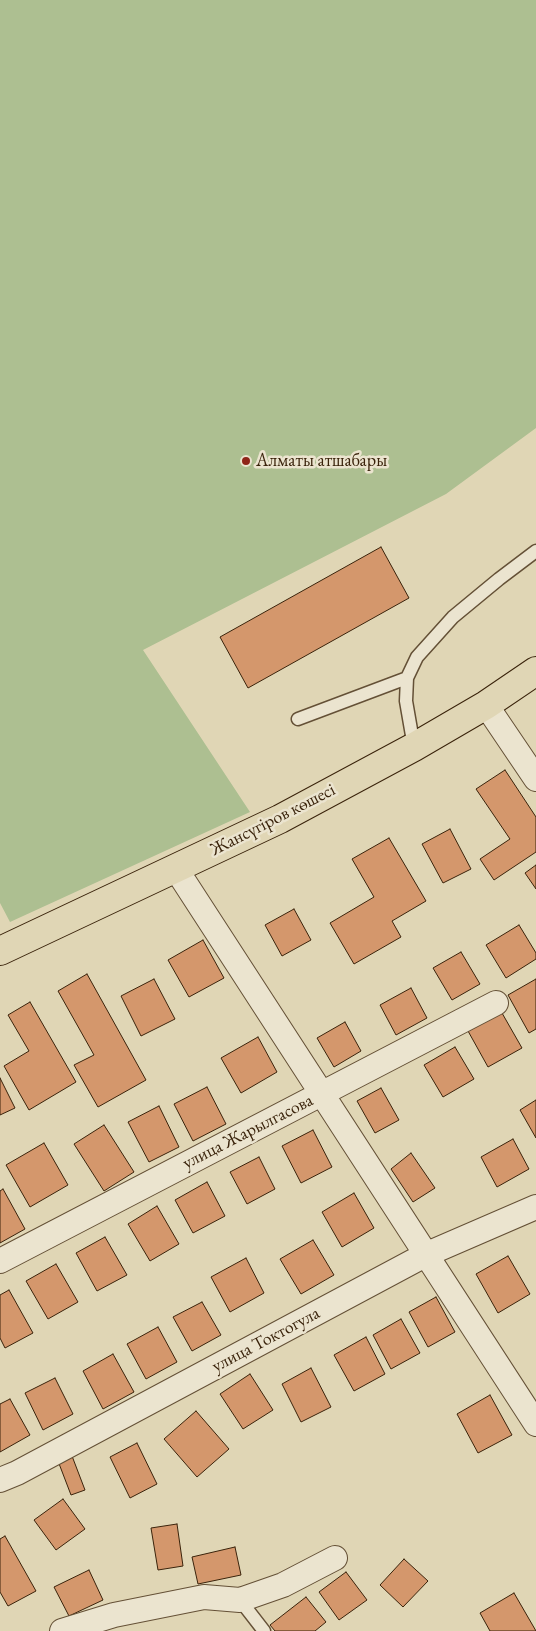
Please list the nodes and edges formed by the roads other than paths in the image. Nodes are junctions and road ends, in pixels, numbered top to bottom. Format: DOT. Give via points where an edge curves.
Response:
graph roads {
  1 [pos="536,551"];
  2 [pos="536,671"];
  3 [pos="407,678"];
  4 [pos="486,705"];
  5 [pos="298,719"];
  6 [pos="414,747"];
  7 [pos="536,779"];
  8 [pos="176,869"];
  9 [pos="0,951"];
  10 [pos="496,1003"];
  11 [pos="322,1094"];
  12 [pos="536,1207"];
  13 [pos="425,1255"];
  14 [pos="0,1262"];
  15 [pos="536,1424"];
  16 [pos="0,1480"];
  17 [pos="335,1558"];
  18 [pos="240,1600"];
  19 [pos="62,1631"];
  20 [pos="264,1631"];
  1 -- 3 [label="lane" via="453,617 417,657"];
  2 -- 4 [label="main road, Жансүгіров көшесі"];
  3 -- 5 [label="lane"];
  3 -- 6 [label="lane" via="406,701"];
  4 -- 6 [label="main road, Жансүгіров көшесі"];
  4 -- 7 [label="street"];
  6 -- 8 [label="main road, Жансүгіров көшесі" via="280,819"];
  8 -- 9 [label="main road, Жансүгіров көшесі"];
  8 -- 11 [label="street"];
  10 -- 11 [label="street, улица Жарылгасова"];
  11 -- 13 [label="street"];
  11 -- 14 [label="street, улица Жарылгасова"];
  12 -- 13 [label="street, улица Токтогула"];
  13 -- 15 [label="street"];
  13 -- 16 [label="street, улица Токтогула"];
  17 -- 18 [label="street" via="283,1586"];
  18 -- 19 [label="street" via="204,1597 114,1615"];
  18 -- 20 [label="lane"];
}
